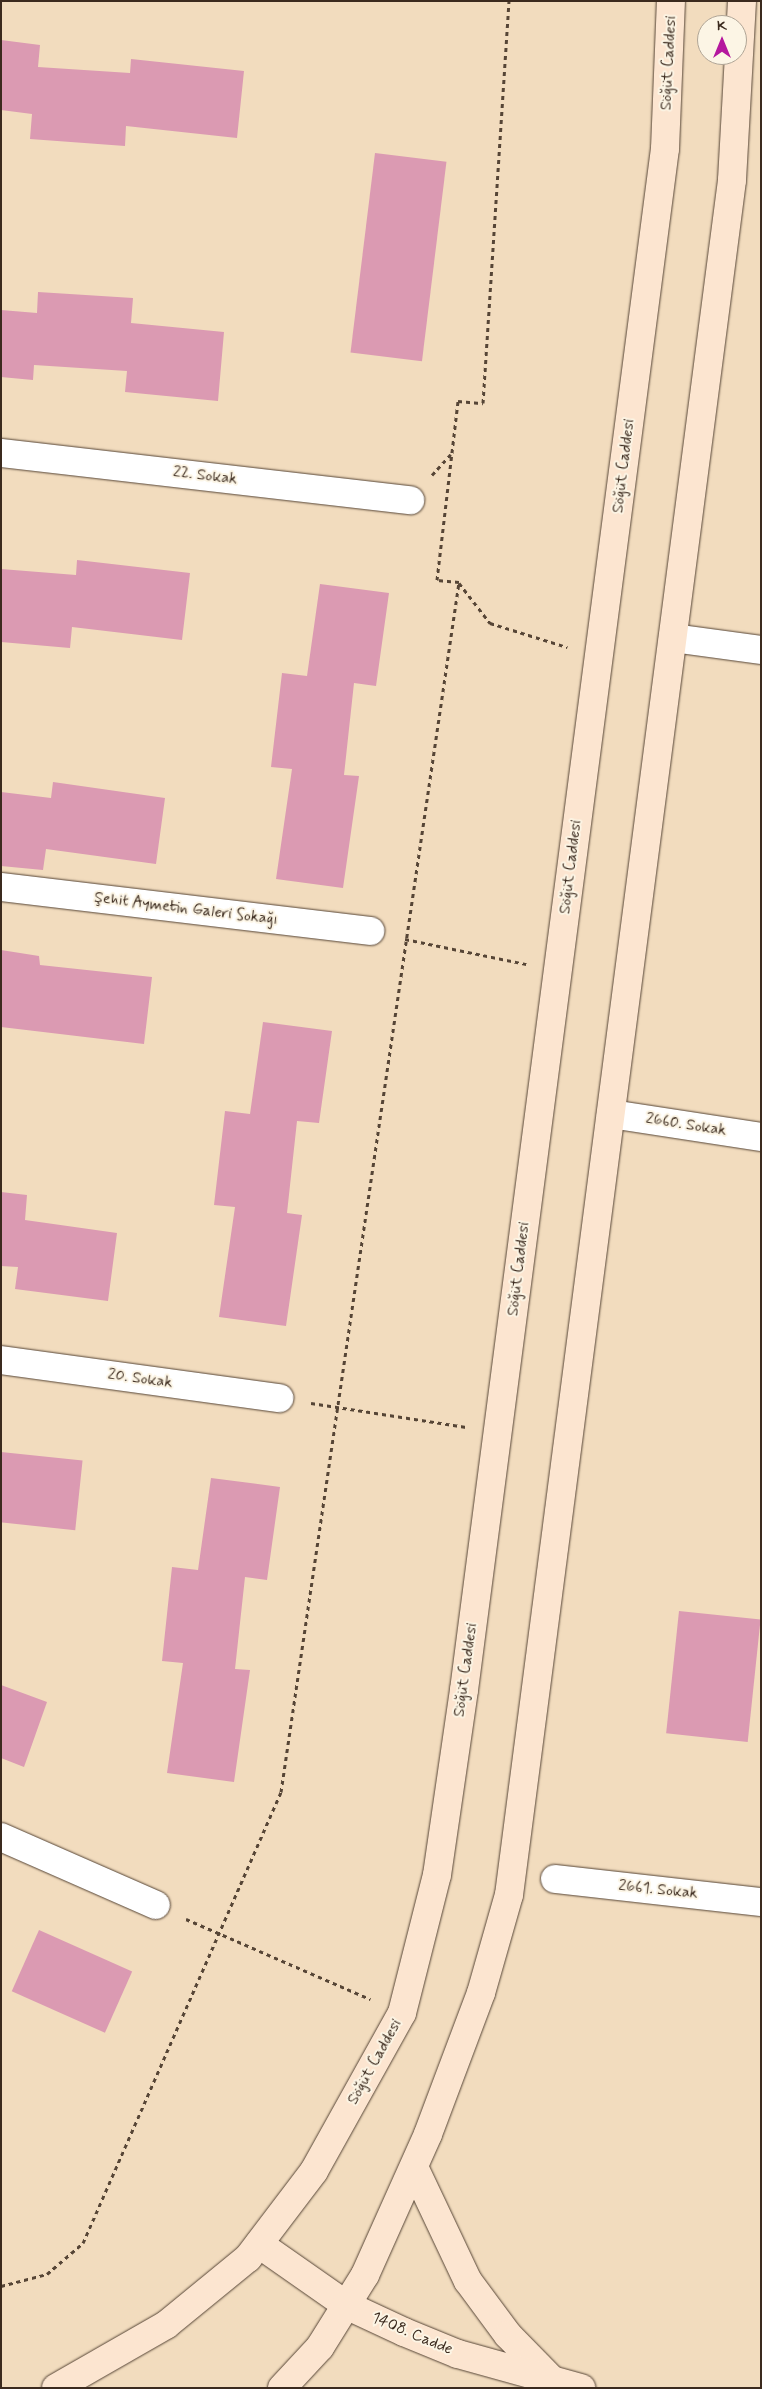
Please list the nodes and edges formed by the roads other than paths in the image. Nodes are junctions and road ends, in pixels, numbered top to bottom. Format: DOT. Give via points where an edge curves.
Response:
graph roads {
  1 [pos="671,1"];
  2 [pos="742,1"];
  3 [pos="1,453"];
  4 [pos="410,500"];
  5 [pos="672,638"];
  6 [pos="761,650"];
  7 [pos="1,887"];
  8 [pos="370,931"];
  9 [pos="611,1114"];
  10 [pos="761,1137"];
  11 [pos="1,1360"];
  12 [pos="279,1398"];
  13 [pos="1,1837"];
  14 [pos="555,1879"];
  15 [pos="761,1902"];
  16 [pos="156,1905"];
  17 [pos="414,2167"];
  18 [pos="259,2244"];
  19 [pos="346,2305"];
  20 [pos="96,2379"];
  21 [pos="553,2381"];
  22 [pos="56,2388"];
  23 [pos="282,2388"];
  24 [pos="582,2388"];
  1 -- 18 [label="main road, Söğüt Caddesi" via="665,150 437,1875 402,2013 314,2171"];
  2 -- 5 [label="main road" via="732,180"];
  3 -- 4 [label="street, 22. Sokak"];
  5 -- 6 [label="street"];
  5 -- 9 [label="main road"];
  7 -- 8 [label="street, Şehit Aymetin Galeri Sokağı"];
  9 -- 10 [label="street, 2660. Sokak"];
  9 -- 17 [label="main road" via="509,1895 481,1993"];
  11 -- 12 [label="street, 20. Sokak"];
  13 -- 16 [label="street"];
  14 -- 15 [label="street, 2661. Sokak"];
  17 -- 19 [label="main road" via="365,2274"];
  17 -- 21 [label="main road" via="468,2282 508,2336"];
  18 -- 19 [label="main road, 1408. Cadde"];
  18 -- 20 [label="main road, Söğüt Caddesi" via="248,2258"];
  19 -- 21 [label="main road, 1408. Cadde" via="458,2354"];
  19 -- 23 [label="main road" via="320,2347"];
  20 -- 22 [label="main road, Söğüt Caddesi"];
  21 -- 24 [label="main road, 1408. Cadde"];
}
